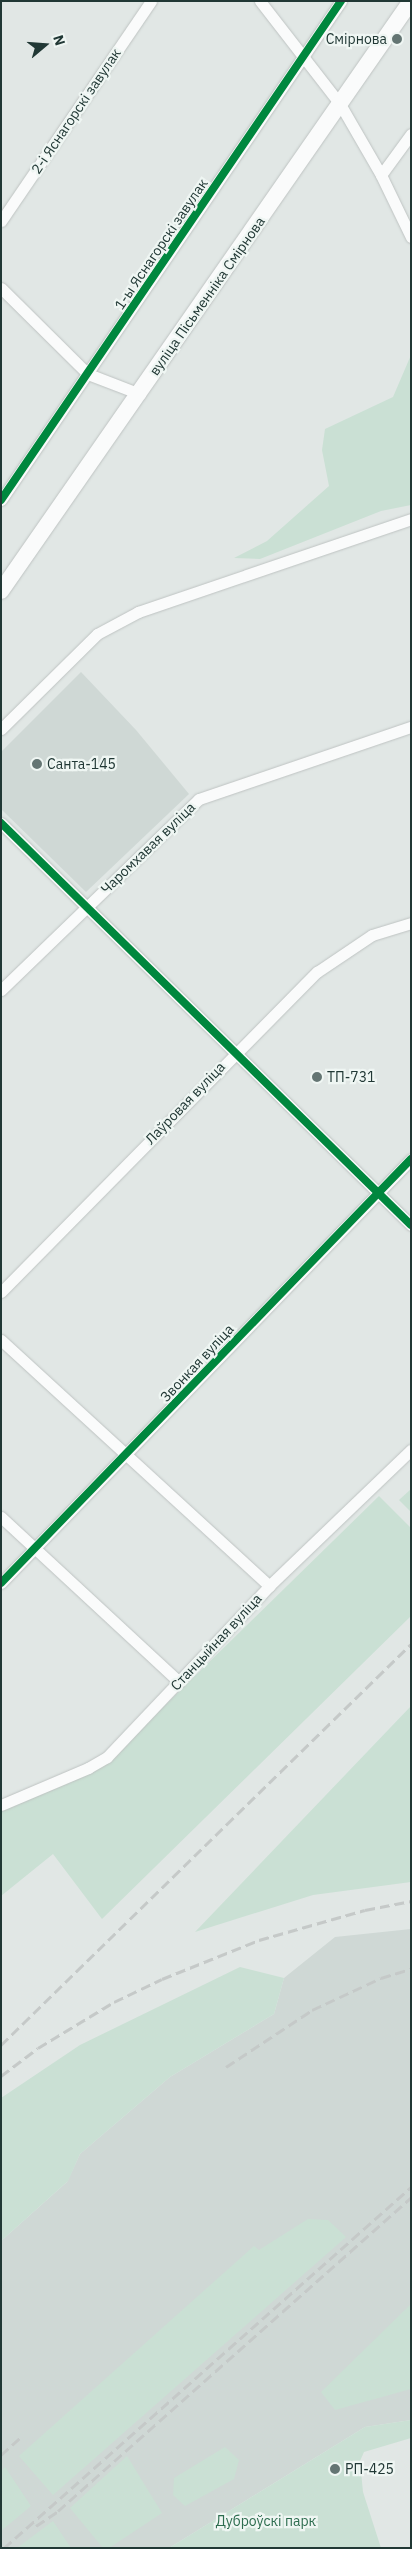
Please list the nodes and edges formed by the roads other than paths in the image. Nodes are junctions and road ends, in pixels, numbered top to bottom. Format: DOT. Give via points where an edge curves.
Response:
graph roads {
  1 [pos="151,1"];
  2 [pos="260,1"];
  3 [pos="341,1"];
  4 [pos="411,1"];
  5 [pos="304,56"];
  6 [pos="340,104"];
  7 [pos="411,134"];
  8 [pos="381,175"];
  9 [pos="1,221"];
  10 [pos="407,221"];
  11 [pos="411,237"];
  12 [pos="1,288"];
  13 [pos="88,374"];
  14 [pos="140,394"];
  15 [pos="1,500"];
  16 [pos="411,519"];
  17 [pos="1,590"];
  18 [pos="411,727"];
  19 [pos="1,729"];
  20 [pos="1,823"];
  21 [pos="87,908"];
  22 [pos="411,923"];
  23 [pos="1,990"];
  24 [pos="234,1053"];
  25 [pos="411,1159"];
  26 [pos="376,1192"];
  27 [pos="411,1225"];
  28 [pos="1,1292"];
  29 [pos="1,1340"];
  30 [pos="411,1450"];
  31 [pos="125,1457"];
  32 [pos="1,1517"];
  33 [pos="34,1547"];
  34 [pos="1,1583"];
  35 [pos="269,1586"];
  36 [pos="179,1682"];
  37 [pos="1,1805"];
  1 -- 9 [label="street, 2-і Яснагорскі завулак"];
  2 -- 5 [label="street"];
  3 -- 5 [label="street, 1-ы Яснагорскі завулак"];
  4 -- 6 [label="main road, вуліца Пісьменніка Смірнова"];
  5 -- 6 [label="street"];
  5 -- 13 [label="street, 1-ы Яснагорскі завулак"];
  6 -- 8 [label="street"];
  6 -- 14 [label="main road, вуліца Пісьменніка Смірнова"];
  7 -- 8 [label="street"];
  8 -- 10 [label="street"];
  10 -- 11 [label="street"];
  12 -- 13 [label="street"];
  13 -- 14 [label="street"];
  13 -- 15 [label="street, 1-ы Яснагорскі завулак"];
  14 -- 17 [label="main road, вуліца Пісьменніка Смірнова"];
  16 -- 19 [label="street" via="138,612 97,634"];
  18 -- 21 [label="street, Чаромхавая вуліца" via="199,799"];
  20 -- 21 [label="street"];
  21 -- 23 [label="street, Чаромхавая вуліца"];
  21 -- 24 [label="street"];
  22 -- 24 [label="street, Лаўровая вуліца" via="372,935 316,972"];
  24 -- 26 [label="street"];
  24 -- 28 [label="street, Лаўровая вуліца"];
  25 -- 26 [label="street, Звонкая вуліца"];
  26 -- 27 [label="street"];
  26 -- 31 [label="street, Звонкая вуліца"];
  29 -- 31 [label="street"];
  30 -- 35 [label="street, Станцыйная вуліца"];
  31 -- 33 [label="street, Звонкая вуліца"];
  31 -- 35 [label="street"];
  32 -- 33 [label="street"];
  33 -- 34 [label="street, Звонкая вуліца"];
  33 -- 36 [label="street"];
  35 -- 36 [label="street, Станцыйная вуліца"];
  36 -- 37 [label="street, Станцыйная вуліца" via="107,1756 88,1768"];
}
